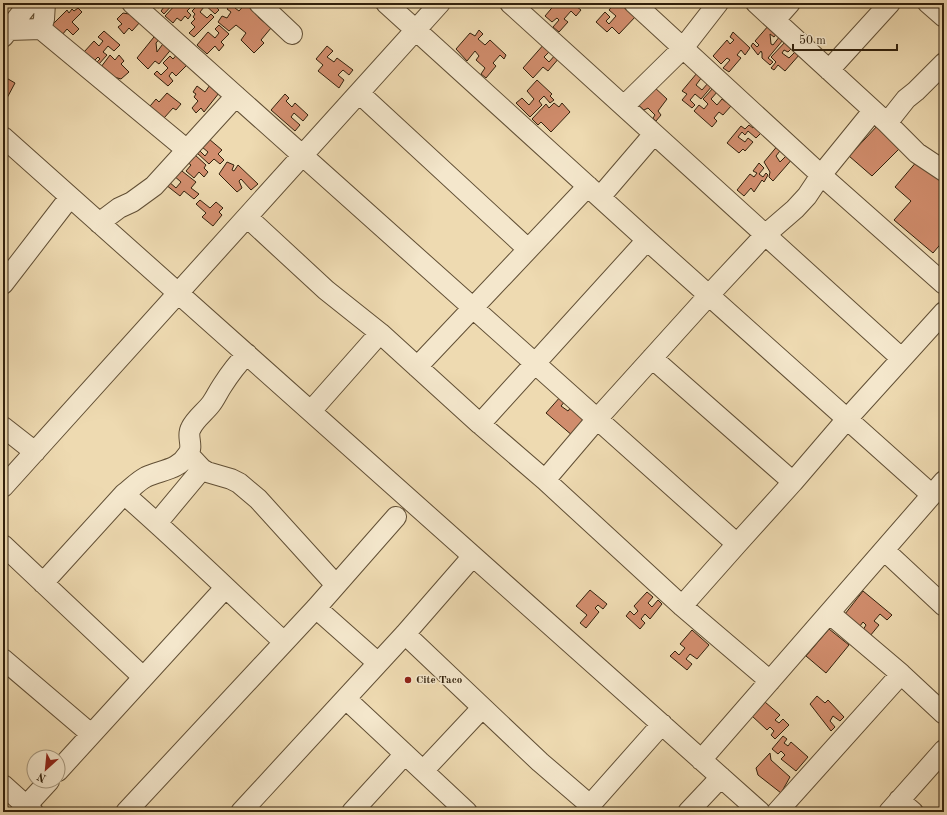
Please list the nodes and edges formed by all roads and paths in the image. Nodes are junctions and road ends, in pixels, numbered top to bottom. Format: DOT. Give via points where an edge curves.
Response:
graph roads {
  1 [pos="29,3"];
  2 [pos="45,3"];
  3 [pos="132,3"];
  4 [pos="259,3"];
  5 [pos="386,3"];
  6 [pos="440,3"];
  7 [pos="510,3"];
  8 [pos="634,3"];
  9 [pos="718,3"];
  10 [pos="756,3"];
  11 [pos="790,3"];
  12 [pos="890,3"];
  13 [pos="928,3"];
  14 [pos="944,17"];
  15 [pos="774,20"];
  16 [pos="41,29"];
  17 [pos="416,30"];
  18 [pos="6,33"];
  19 [pos="292,34"];
  20 [pos="683,48"];
  21 [pos="944,62"];
  22 [pos="828,70"];
  23 [pos="359,93"];
  24 [pos="236,96"];
  25 [pos="624,106"];
  26 [pos="880,117"];
  27 [pos="654,134"];
  28 [pos="3,138"];
  29 [pos="187,150"];
  30 [pos="303,156"];
  31 [pos="944,170"];
  32 [pos="821,175"];
  33 [pos="594,192"];
  34 [pos="70,197"];
  35 [pos="247,217"];
  36 [pos="99,223"];
  37 [pos="765,235"];
  38 [pos="647,240"];
  39 [pos="528,250"];
  40 [pos="3,284"];
  41 [pos="944,284"];
  42 [pos="178,293"];
  43 [pos="709,295"];
  44 [pos="473,308"];
  45 [pos="944,312"];
  46 [pos="380,333"];
  47 [pos="246,354"];
  48 [pos="652,358"];
  49 [pos="902,358"];
  50 [pos="536,364"];
  51 [pos="416,367"];
  52 [pos="311,411"];
  53 [pos="597,419"];
  54 [pos="847,420"];
  55 [pos="480,424"];
  56 [pos="3,427"];
  57 [pos="35,452"];
  58 [pos="188,454"];
  59 [pos="202,469"];
  60 [pos="545,480"];
  61 [pos="793,482"];
  62 [pos="3,487"];
  63 [pos="938,488"];
  64 [pos="124,494"];
  65 [pos="396,517"];
  66 [pos="157,523"];
  67 [pos="737,544"];
  68 [pos="3,545"];
  69 [pos="884,550"];
  70 [pos="473,556"];
  71 [pos="43,583"];
  72 [pos="336,585"];
  73 [pos="225,588"];
  74 [pos="682,606"];
  75 [pos="944,606"];
  76 [pos="316,608"];
  77 [pos="829,613"];
  78 [pos="405,634"];
  79 [pos="284,642"];
  80 [pos="3,659"];
  81 [pos="378,664"];
  82 [pos="901,674"];
  83 [pos="143,677"];
  84 [pos="770,681"];
  85 [pos="346,699"];
  86 [pos="482,708"];
  87 [pos="944,714"];
  88 [pos="662,724"];
  89 [pos="91,734"];
  90 [pos="944,750"];
  91 [pos="405,754"];
  92 [pos="701,760"];
  93 [pos="66,762"];
  94 [pos="423,771"];
  95 [pos="721,777"];
  96 [pos="4,788"];
  97 [pos="44,789"];
  98 [pos="900,808"];
  99 [pos="30,809"];
  100 [pos="587,809"];
  101 [pos="126,812"];
  102 [pos="241,812"];
  103 [pos="352,812"];
  104 [pos="466,812"];
  105 [pos="688,812"];
  106 [pos="760,812"];
  107 [pos="777,812"];
  1 -- 18 [label="street"];
  2 -- 16 [label="street"];
  3 -- 24 [label="street"];
  4 -- 19 [label="street"];
  5 -- 17 [label="street"];
  6 -- 17 [label="street"];
  7 -- 25 [label="street"];
  8 -- 20 [label="street"];
  9 -- 20 [label="street"];
  10 -- 15 [label="street"];
  11 -- 15 [label="street"];
  12 -- 22 [label="street"];
  13 -- 14 [label="street"];
  15 -- 22 [label="street"];
  16 -- 18 [label="street"];
  16 -- 29 [label="street"];
  17 -- 23 [label="street"];
  17 -- 33 [label="street"];
  20 -- 25 [label="street"];
  20 -- 32 [label="street"];
  21 -- 26 [label="street" via="916,91"];
  22 -- 26 [label="street"];
  23 -- 30 [label="street"];
  23 -- 39 [label="street"];
  24 -- 29 [label="street"];
  24 -- 30 [label="street"];
  25 -- 27 [label="street"];
  26 -- 31 [label="street" via="917,152"];
  26 -- 32 [label="street"];
  27 -- 33 [label="street"];
  27 -- 37 [label="street"];
  28 -- 34 [label="street"];
  29 -- 36 [label="street" via="154,186"];
  30 -- 35 [label="street"];
  30 -- 44 [label="street"];
  32 -- 37 [label="street" via="795,209"];
  32 -- 41 [label="street"];
  33 -- 38 [label="street"];
  33 -- 39 [label="street"];
  34 -- 36 [label="street"];
  34 -- 40 [label="street"];
  35 -- 42 [label="street"];
  35 -- 46 [label="street" via="326,290"];
  36 -- 42 [label="street"];
  37 -- 43 [label="street"];
  37 -- 49 [label="street"];
  38 -- 43 [label="street"];
  38 -- 50 [label="street"];
  39 -- 44 [label="street"];
  42 -- 47 [label="street"];
  42 -- 57 [label="street"];
  43 -- 48 [label="street"];
  43 -- 54 [label="street"];
  44 -- 50 [label="street"];
  44 -- 51 [label="street"];
  45 -- 49 [label="street"];
  46 -- 51 [label="street"];
  46 -- 52 [label="street"];
  47 -- 52 [label="street"];
  47 -- 58 [label="street" via="192,426 188,433 191,445"];
  48 -- 53 [label="street"];
  48 -- 61 [label="street"];
  49 -- 54 [label="street"];
  50 -- 53 [label="street"];
  50 -- 55 [label="street"];
  51 -- 55 [label="street"];
  52 -- 70 [label="street"];
  53 -- 60 [label="street"];
  53 -- 67 [label="street"];
  54 -- 61 [label="street"];
  54 -- 63 [label="street"];
  55 -- 60 [label="street"];
  56 -- 57 [label="street"];
  57 -- 62 [label="street"];
  58 -- 59 [label="street"];
  58 -- 64 [label="street" via="177,466 145,477"];
  59 -- 66 [label="street"];
  59 -- 72 [label="street" via="239,483 258,499"];
  60 -- 74 [label="street"];
  61 -- 67 [label="street"];
  63 -- 69 [label="street"];
  64 -- 66 [label="street"];
  64 -- 71 [label="street"];
  65 -- 72 [label="street"];
  66 -- 73 [label="street"];
  67 -- 74 [label="street"];
  68 -- 71 [label="street"];
  69 -- 75 [label="street"];
  69 -- 77 [label="street"];
  70 -- 78 [label="street"];
  70 -- 88 [label="street"];
  71 -- 83 [label="street"];
  72 -- 76 [label="street"];
  73 -- 79 [label="street"];
  73 -- 83 [label="street"];
  74 -- 84 [label="street"];
  76 -- 79 [label="street"];
  76 -- 81 [label="street"];
  77 -- 82 [label="street"];
  77 -- 84 [label="street"];
  78 -- 81 [label="street"];
  78 -- 86 [label="street"];
  79 -- 101 [label="street"];
  80 -- 89 [label="street"];
  81 -- 85 [label="street"];
  82 -- 87 [label="street"];
  82 -- 107 [label="street"];
  83 -- 89 [label="street"];
  84 -- 92 [label="street"];
  85 -- 91 [label="street"];
  85 -- 102 [label="street"];
  86 -- 94 [label="street"];
  86 -- 100 [label="street"];
  88 -- 92 [label="street"];
  88 -- 100 [label="street"];
  89 -- 93 [label="street"];
  90 -- 98 [label="street"];
  91 -- 94 [label="street"];
  91 -- 103 [label="street"];
  92 -- 95 [label="street"];
  94 -- 104 [label="street"];
  95 -- 105 [label="street"];
  95 -- 106 [label="street"];
  96 -- 99 [label="street"];
  97 -- 99 [label="street"];
}
